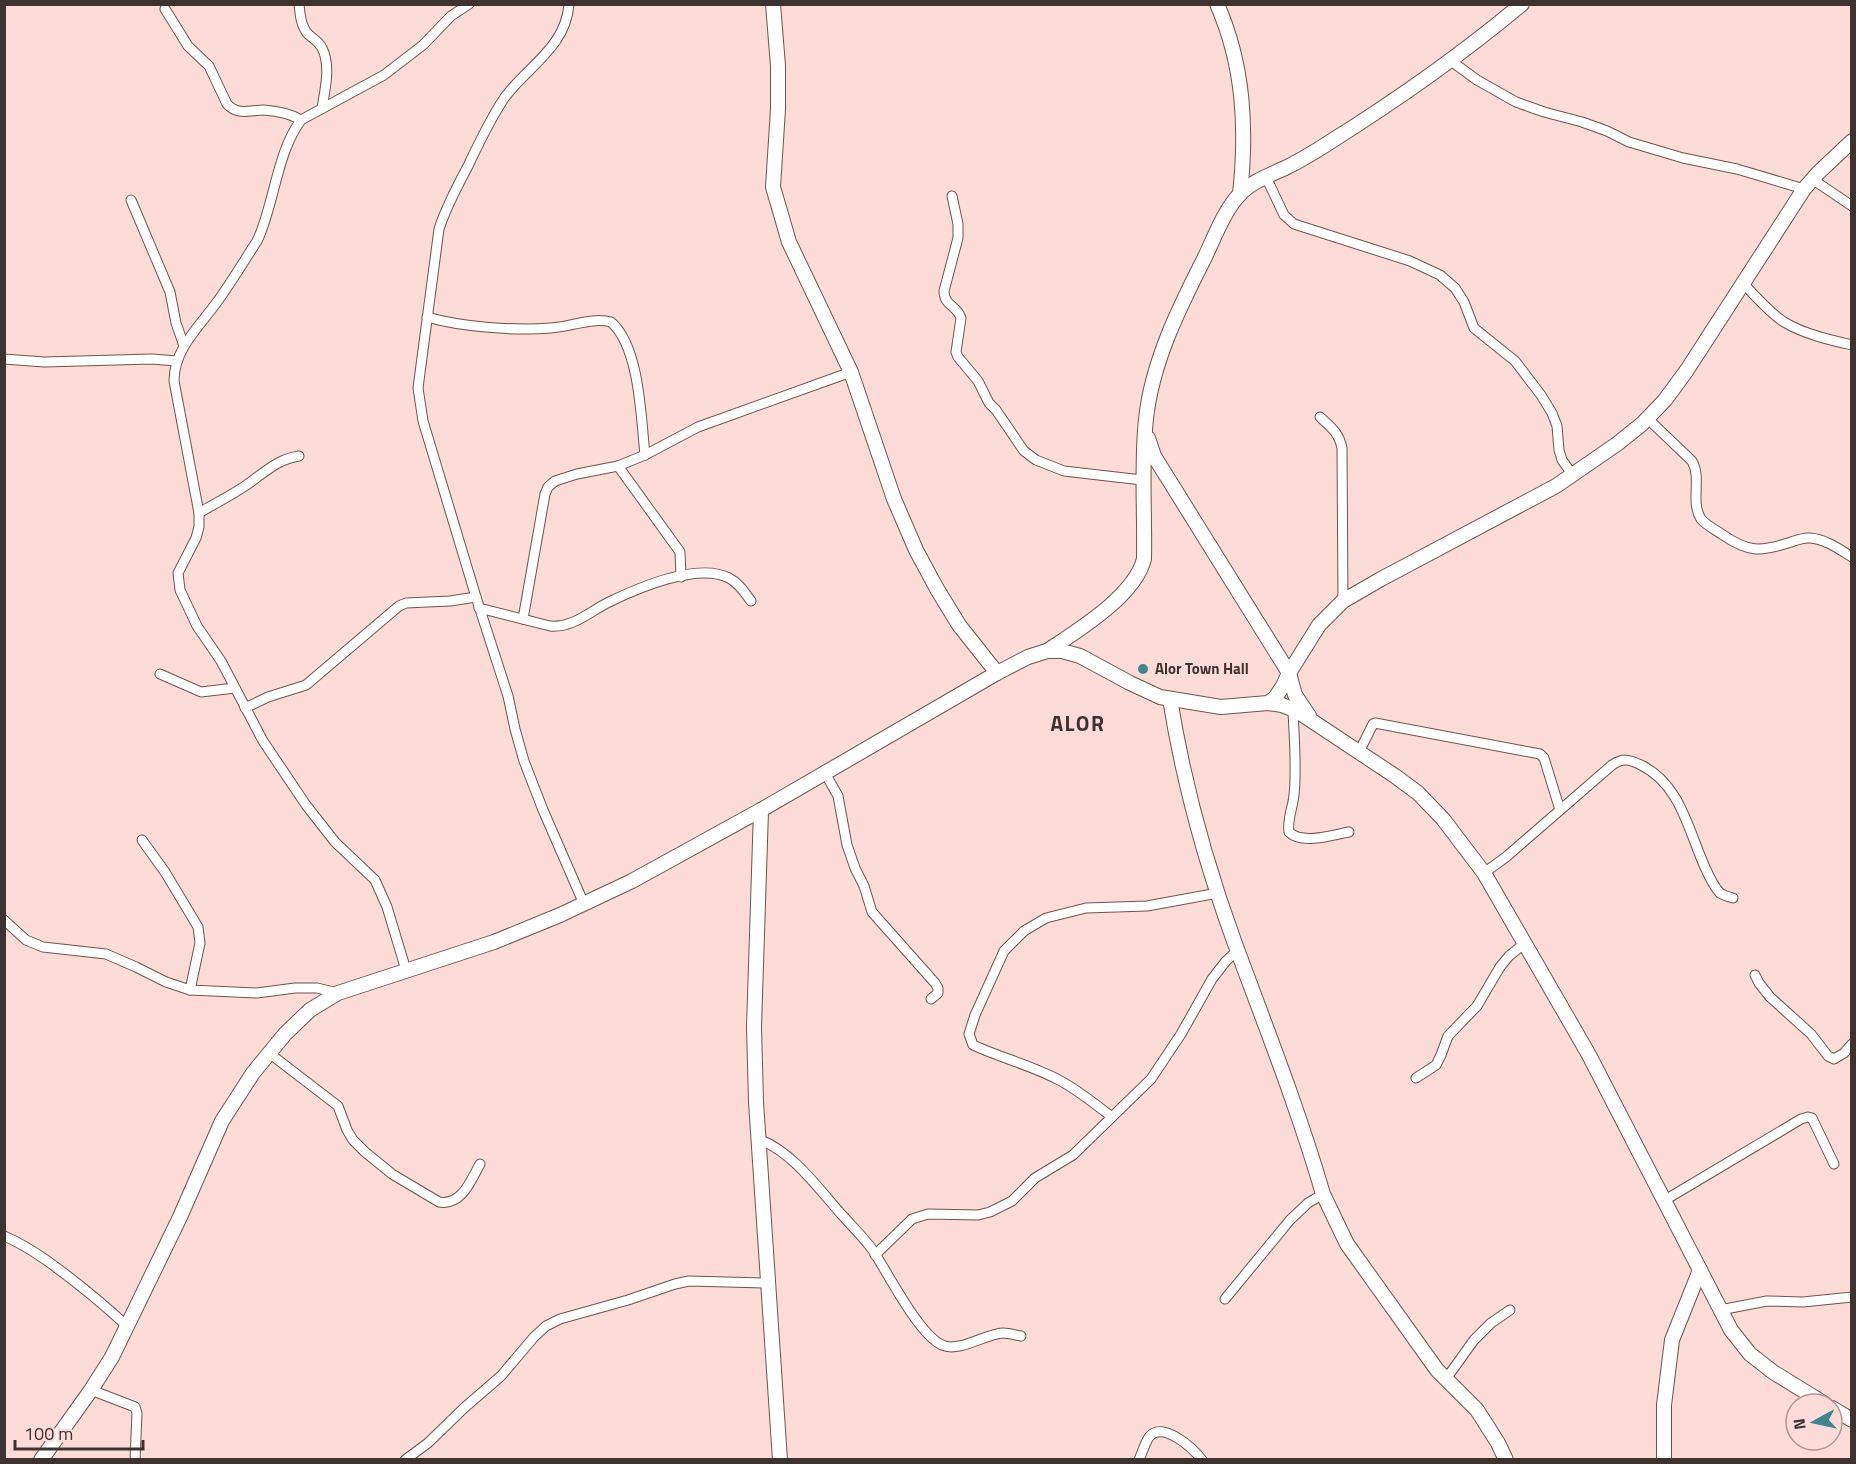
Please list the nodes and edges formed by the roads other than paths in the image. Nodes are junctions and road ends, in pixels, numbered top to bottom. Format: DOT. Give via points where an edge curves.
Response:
graph roads {
  1 [pos="299,4"];
  2 [pos="469,4"];
  3 [pos="569,4"];
  4 [pos="773,4"];
  5 [pos="1217,4"];
  6 [pos="1522,4"];
  7 [pos="165,9"];
  8 [pos="1451,61"];
  9 [pos="322,108"];
  10 [pos="301,120"];
  11 [pos="1851,141"];
  12 [pos="1266,177"];
  13 [pos="1808,184"];
  14 [pos="1240,194"];
  15 [pos="952,196"];
  16 [pos="131,200"];
  17 [pos="1851,206"];
  18 [pos="1743,284"];
  19 [pos="427,317"];
  20 [pos="1851,345"];
  21 [pos="184,346"];
  22 [pos="4,359"];
  23 [pos="176,361"];
  24 [pos="851,372"];
  25 [pos="1320,417"];
  26 [pos="1647,418"];
  27 [pos="1146,430"];
  28 [pos="645,455"];
  29 [pos="299,456"];
  30 [pos="1160,465"];
  31 [pos="618,466"];
  32 [pos="1143,473"];
  33 [pos="1572,474"];
  34 [pos="198,513"];
  35 [pos="1851,557"];
  36 [pos="681,576"];
  37 [pos="476,597"];
  38 [pos="751,601"];
  39 [pos="1343,601"];
  40 [pos="479,608"];
  41 [pos="524,619"];
  42 [pos="1047,651"];
  43 [pos="997,673"];
  44 [pos="1289,673"];
  45 [pos="160,674"];
  46 [pos="235,688"];
  47 [pos="1170,699"];
  48 [pos="1268,703"];
  49 [pos="245,708"];
  50 [pos="1293,710"];
  51 [pos="1315,722"];
  52 [pos="1359,752"];
  53 [pos="825,773"];
  54 [pos="761,810"];
  55 [pos="1560,810"];
  56 [pos="1348,832"];
  57 [pos="142,840"];
  58 [pos="1484,873"];
  59 [pos="1218,893"];
  60 [pos="1733,898"];
  61 [pos="584,904"];
  62 [pos="4,920"];
  63 [pos="1525,943"];
  64 [pos="1238,950"];
  65 [pos="406,970"];
  66 [pos="1755,975"];
  67 [pos="190,990"];
  68 [pos="338,993"];
  69 [pos="931,999"];
  70 [pos="1851,1044"];
  71 [pos="269,1053"];
  72 [pos="1416,1078"];
  73 [pos="1112,1117"];
  74 [pos="758,1139"];
  75 [pos="480,1164"];
  76 [pos="1834,1164"];
  77 [pos="1323,1194"];
  78 [pos="1665,1200"];
  79 [pos="4,1236"];
  80 [pos="875,1255"];
  81 [pos="1700,1270"];
  82 [pos="768,1283"];
  83 [pos="1851,1297"];
  84 [pos="1225,1299"];
  85 [pos="1510,1310"];
  86 [pos="1720,1310"];
  87 [pos="127,1326"];
  88 [pos="1021,1336"];
  89 [pos="1446,1379"];
  90 [pos="91,1390"];
  91 [pos="1806,1392"];
  92 [pos="41,1460"];
  93 [pos="135,1460"];
  94 [pos="405,1460"];
  95 [pos="780,1460"];
  96 [pos="1139,1460"];
  97 [pos="1202,1460"];
  98 [pos="1506,1460"];
  99 [pos="1664,1460"];
  1 -- 9 [label="street" via="306,31 317,41 325,58"];
  2 -- 9 [label="street" via="384,75"];
  3 -- 19 [label="street" via="561,35 505,97 444,212"];
  4 -- 24 [label="main road" via="778,109 773,187 789,242"];
  5 -- 14 [label="main road" via="1226,25 1243,105"];
  6 -- 8 [label="main road"];
  7 -- 10 [label="street" via="188,46 209,66 231,109 282,112"];
  8 -- 12 [label="main road" via="1389,106"];
  8 -- 13 [label="street" via="1526,106 1582,122 1629,142 1683,158"];
  9 -- 10 [label="street"];
  10 -- 21 [label="street" via="281,163 258,239"];
  11 -- 13 [label="main road"];
  12 -- 14 [label="main road"];
  12 -- 33 [label="street" via="1284,215 1294,224 1410,261 1440,275 1455,288 1474,328 1515,361 1541,395 1557,426 1562,460"];
  13 -- 17 [label="street"];
  13 -- 18 [label="main road"];
  14 -- 27 [label="main road" via="1166,339"];
  15 -- 32 [label="street" via="958,238 944,297 961,318 958,357 978,381 989,403 1024,451 1036,460 1064,471"];
  16 -- 21 [label="street" via="170,292"];
  18 -- 20 [label="street" via="1786,323"];
  18 -- 26 [label="main road" via="1687,370"];
  19 -- 28 [label="street" via="517,328 610,322 634,365"];
  19 -- 37 [label="street" via="418,388 423,421"];
  21 -- 23 [label="street"];
  22 -- 23 [label="street"];
  23 -- 34 [label="street" via="174,381"];
  24 -- 28 [label="street" via="698,427"];
  24 -- 43 [label="main road" via="894,499 916,550 959,625"];
  25 -- 39 [label="street" via="1334,429 1342,448"];
  26 -- 33 [label="main road"];
  26 -- 35 [label="street" via="1696,467 1700,517 1714,529 1750,549 1762,550 1810,538"];
  27 -- 30 [label="main road"];
  27 -- 32 [label="main road"];
  28 -- 31 [label="street"];
  29 -- 34 [label="street" via="272,465"];
  30 -- 32 [label="main road" via="1148,461"];
  30 -- 44 [label="main road"];
  31 -- 36 [label="street" via="680,552"];
  31 -- 41 [label="street" via="577,474 548,487"];
  32 -- 42 [label="main road" via="1141,571 1105,611"];
  33 -- 39 [label="main road"];
  34 -- 46 [label="street" via="196,538 178,573 180,590"];
  36 -- 38 [label="street" via="708,573 729,578"];
  36 -- 41 [label="street" via="608,603 570,625 550,626"];
  37 -- 40 [label="street"];
  37 -- 49 [label="street" via="399,606 306,685"];
  39 -- 44 [label="main road" via="1319,625"];
  40 -- 41 [label="street"];
  40 -- 61 [label="street" via="524,761"];
  42 -- 43 [label="main road"];
  42 -- 47 [label="main road" via="1080,656"];
  43 -- 53 [label="main road"];
  44 -- 48 [label="main road"];
  44 -- 51 [label="main road" via="1295,695"];
  45 -- 46 [label="street" via="201,692"];
  46 -- 49 [label="street"];
  47 -- 48 [label="main road" via="1221,707"];
  47 -- 59 [label="main road" via="1183,769"];
  48 -- 50 [label="main road"];
  49 -- 65 [label="street" via="306,805 335,842 375,880"];
  50 -- 51 [label="main road"];
  50 -- 56 [label="street" via="1295,778 1289,832 1309,838"];
  51 -- 52 [label="main road"];
  52 -- 55 [label="street" via="1375,723 1540,754"];
  52 -- 58 [label="main road" via="1418,794 1443,819"];
  53 -- 54 [label="main road"];
  53 -- 69 [label="street" via="838,796 847,845 872,912 935,983 938,993"];
  54 -- 61 [label="main road"];
  54 -- 74 [label="main road" via="754,1027"];
  55 -- 58 [label="street"];
  55 -- 60 [label="street" via="1620,759 1646,767 1663,779 1673,793 1710,879 1720,893"];
  57 -- 67 [label="street" via="198,927 200,943"];
  58 -- 63 [label="main road"];
  59 -- 64 [label="main road"];
  59 -- 73 [label="street" via="1147,906 1086,908 1046,918 1024,931 1004,951 975,1015 969,1034 972,1045 1061,1081"];
  61 -- 65 [label="main road" via="494,942"];
  62 -- 67 [label="street" via="26,940 43,947 106,954"];
  63 -- 72 [label="street" via="1500,967 1477,1006 1448,1036 1436,1065"];
  63 -- 78 [label="main road"];
  64 -- 73 [label="street" via="1212,979 1150,1079"];
  64 -- 77 [label="main road"];
  65 -- 68 [label="main road"];
  66 -- 70 [label="street" via="1770,997 1811,1034 1828,1056 1839,1057"];
  67 -- 68 [label="street" via="257,993 317,988"];
  68 -- 71 [label="main road" via="310,1010"];
  71 -- 75 [label="street" via="338,1106 347,1130 365,1152 392,1174 439,1202 453,1201 464,1193"];
  71 -- 87 [label="main road" via="222,1121"];
  73 -- 80 [label="street" via="1073,1155 1035,1178 1012,1201 978,1215 928,1214 912,1219"];
  74 -- 80 [label="street" via="788,1156"];
  74 -- 82 [label="main road"];
  76 -- 78 [label="street" via="1812,1118 1808,1117"];
  77 -- 84 [label="street" via="1290,1220"];
  77 -- 89 [label="main road" via="1347,1244"];
  78 -- 81 [label="main road"];
  79 -- 87 [label="street" via="67,1275"];
  80 -- 88 [label="street" via="925,1330 943,1346 953,1347 1002,1333"];
  81 -- 86 [label="main road"];
  81 -- 99 [label="main road" via="1672,1340 1664,1405"];
  82 -- 94 [label="street" via="689,1281 560,1319 546,1326 501,1377"];
  82 -- 95 [label="main road"];
  83 -- 86 [label="street" via="1767,1301"];
  85 -- 89 [label="street" via="1474,1340"];
  86 -- 91 [label="main road" via="1750,1354"];
  87 -- 90 [label="main road"];
  89 -- 98 [label="main road" via="1477,1410"];
  90 -- 92 [label="main road"];
  90 -- 93 [label="street" via="135,1407"];
  96 -- 97 [label="street" via="1150,1436 1162,1431 1195,1450"];
}
